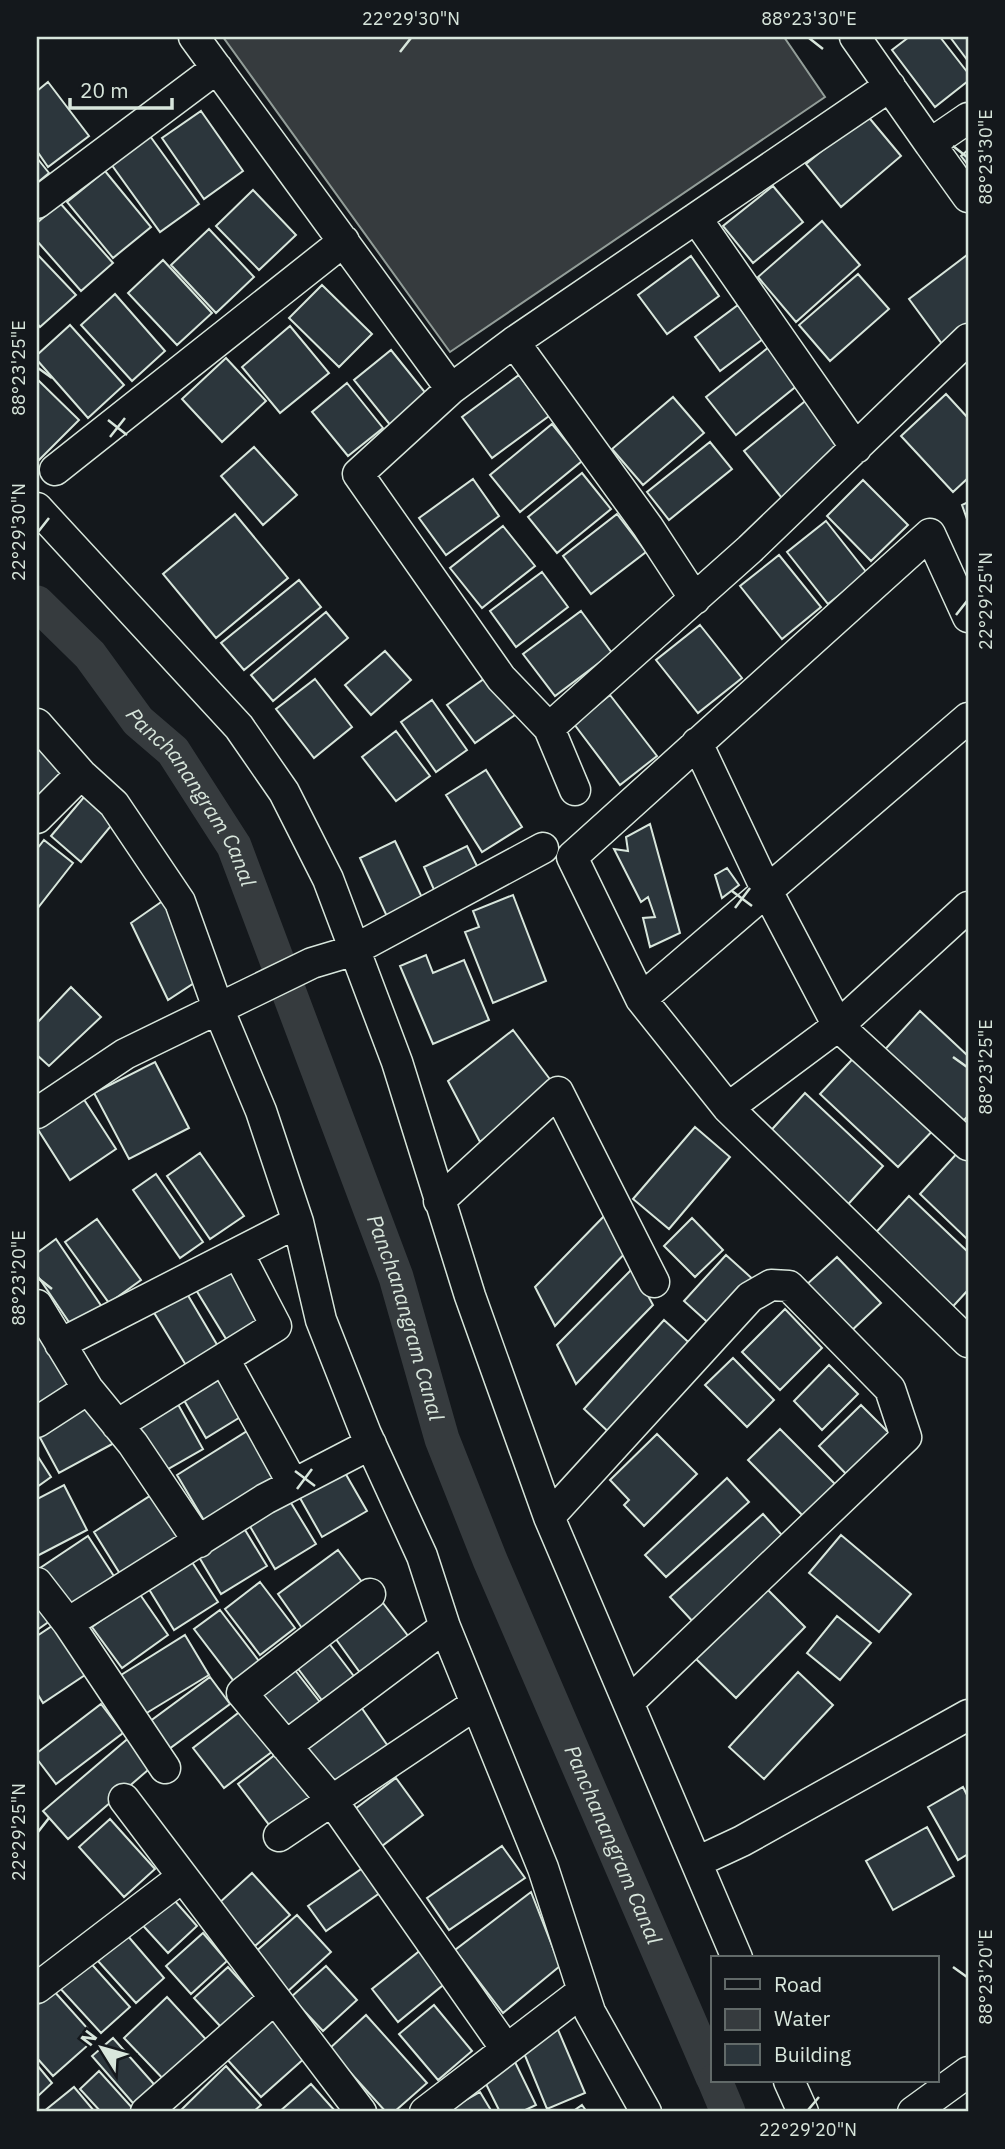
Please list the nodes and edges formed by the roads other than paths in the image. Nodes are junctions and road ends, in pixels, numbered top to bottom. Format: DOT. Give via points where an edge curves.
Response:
graph roads {
  1 [pos="194,37"];
  2 [pos="855,37"];
  3 [pos="217,68"];
  4 [pos="890,86"];
  5 [pos="968,118"];
  6 [pos="930,144"];
  7 [pos="968,197"];
  8 [pos="37,203"];
  9 [pos="696,218"];
  10 [pos="344,242"];
  11 [pos="968,340"];
  12 [pos="514,342"];
  13 [pos="452,389"];
  14 [pos="856,448"];
  15 [pos="55,470"];
  16 [pos="37,508"];
  17 [pos="695,599"];
  18 [pos="968,617"];
  19 [pos="968,718"];
  20 [pos="37,724"];
  21 [pos="549,728"];
  22 [pos="697,743"];
  23 [pos="82,774"];
  24 [pos="575,790"];
  25 [pos="37,818"];
  26 [pos="543,848"];
  27 [pos="767,891"];
  28 [pos="968,907"];
  29 [pos="352,951"];
  30 [pos="641,999"];
  31 [pos="218,1008"];
  32 [pos="838,1026"];
  33 [pos="728,1108"];
  34 [pos="37,1113"];
  35 [pos="968,1145"];
  36 [pos="439,1201"];
  37 [pos="298,1222"];
  38 [pos="238,1253"];
  39 [pos="654,1282"];
  40 [pos="37,1305"];
  41 [pos="968,1342"];
  42 [pos="60,1343"];
  43 [pos="224,1359"];
  44 [pos="88,1389"];
  45 [pos="37,1422"];
  46 [pos="117,1425"];
  47 [pos="371,1444"];
  48 [pos="292,1485"];
  49 [pos="550,1517"];
  50 [pos="199,1542"];
  51 [pos="37,1583"];
  52 [pos="370,1594"];
  53 [pos="68,1623"];
  54 [pos="445,1627"];
  55 [pos="630,1701"];
  56 [pos="476,1704"];
  57 [pos="968,1715"];
  58 [pos="286,1746"];
  59 [pos="165,1768"];
  60 [pos="124,1800"];
  61 [pos="333,1802"];
  62 [pos="279,1836"];
  63 [pos="697,1863"];
  64 [pos="181,1878"];
  65 [pos="736,1956"];
  66 [pos="37,1987"];
  67 [pos="583,1991"];
  68 [pos="273,2000"];
  69 [pos="506,2049"];
  70 [pos="968,2072"];
  71 [pos="789,2082"];
  72 [pos="145,2112"];
  73 [pos="361,2112"];
  74 [pos="425,2112"];
  75 [pos="646,2112"];
  76 [pos="803,2112"];
  77 [pos="913,2112"];
  1 -- 3 [label="street"];
  2 -- 4 [label="street"];
  3 -- 8 [label="street"];
  3 -- 10 [label="street"];
  4 -- 6 [label="street"];
  4 -- 9 [label="street"];
  5 -- 6 [label="street"];
  6 -- 7 [label="street"];
  9 -- 12 [label="street"];
  9 -- 14 [label="street"];
  10 -- 13 [label="street"];
  10 -- 15 [label="street"];
  11 -- 14 [label="street"];
  12 -- 13 [label="street"];
  12 -- 17 [label="street"];
  13 -- 21 [label="street" via="358,474 501,678"];
  14 -- 17 [label="street"];
  16 -- 29 [label="street" via="239,727 285,792 328,879"];
  17 -- 21 [label="street"];
  18 -- 22 [label="street" via="930,534"];
  19 -- 27 [label="street"];
  20 -- 23 [label="street"];
  21 -- 24 [label="street"];
  22 -- 27 [label="street"];
  22 -- 30 [label="street" via="572,857"];
  23 -- 25 [label="street"];
  23 -- 31 [label="street" via="114,804 180,902"];
  26 -- 29 [label="street"];
  27 -- 30 [label="street"];
  27 -- 32 [label="street"];
  28 -- 32 [label="street"];
  29 -- 31 [label="street" via="312,963"];
  29 -- 36 [label="street" via="397,1062"];
  30 -- 33 [label="street"];
  31 -- 34 [label="street" via="125,1054"];
  31 -- 37 [label="street" via="261,1111"];
  32 -- 33 [label="street"];
  32 -- 35 [label="street"];
  33 -- 41 [label="street"];
  36 -- 39 [label="street" via="558,1092"];
  36 -- 49 [label="street"];
  37 -- 38 [label="street"];
  37 -- 47 [label="street" via="321,1320"];
  38 -- 42 [label="street"];
  38 -- 43 [label="street" via="276,1326"];
  40 -- 42 [label="street"];
  42 -- 44 [label="street"];
  43 -- 46 [label="street"];
  43 -- 48 [label="street"];
  44 -- 45 [label="street"];
  44 -- 46 [label="street"];
  46 -- 50 [label="street"];
  47 -- 48 [label="street"];
  47 -- 54 [label="street" via="422,1556"];
  48 -- 50 [label="street"];
  49 -- 55 [label="street"];
  49 -- 55 [label="street" via="750,1297 771,1285 789,1286 890,1389 905,1437"];
  50 -- 53 [label="street"];
  51 -- 53 [label="street"];
  52 -- 58 [label="street" via="242,1693"];
  53 -- 59 [label="street"];
  54 -- 56 [label="street"];
  54 -- 58 [label="street"];
  55 -- 63 [label="street"];
  56 -- 61 [label="street"];
  56 -- 67 [label="street" via="543,1868"];
  57 -- 63 [label="street"];
  58 -- 61 [label="street"];
  60 -- 64 [label="street"];
  61 -- 62 [label="street"];
  61 -- 69 [label="street"];
  63 -- 65 [label="street"];
  64 -- 66 [label="street"];
  64 -- 68 [label="street"];
  67 -- 69 [label="street"];
  67 -- 75 [label="street"];
  68 -- 72 [label="street"];
  68 -- 73 [label="street"];
  69 -- 74 [label="street"];
  70 -- 77 [label="street"];
  71 -- 76 [label="street"];
}
